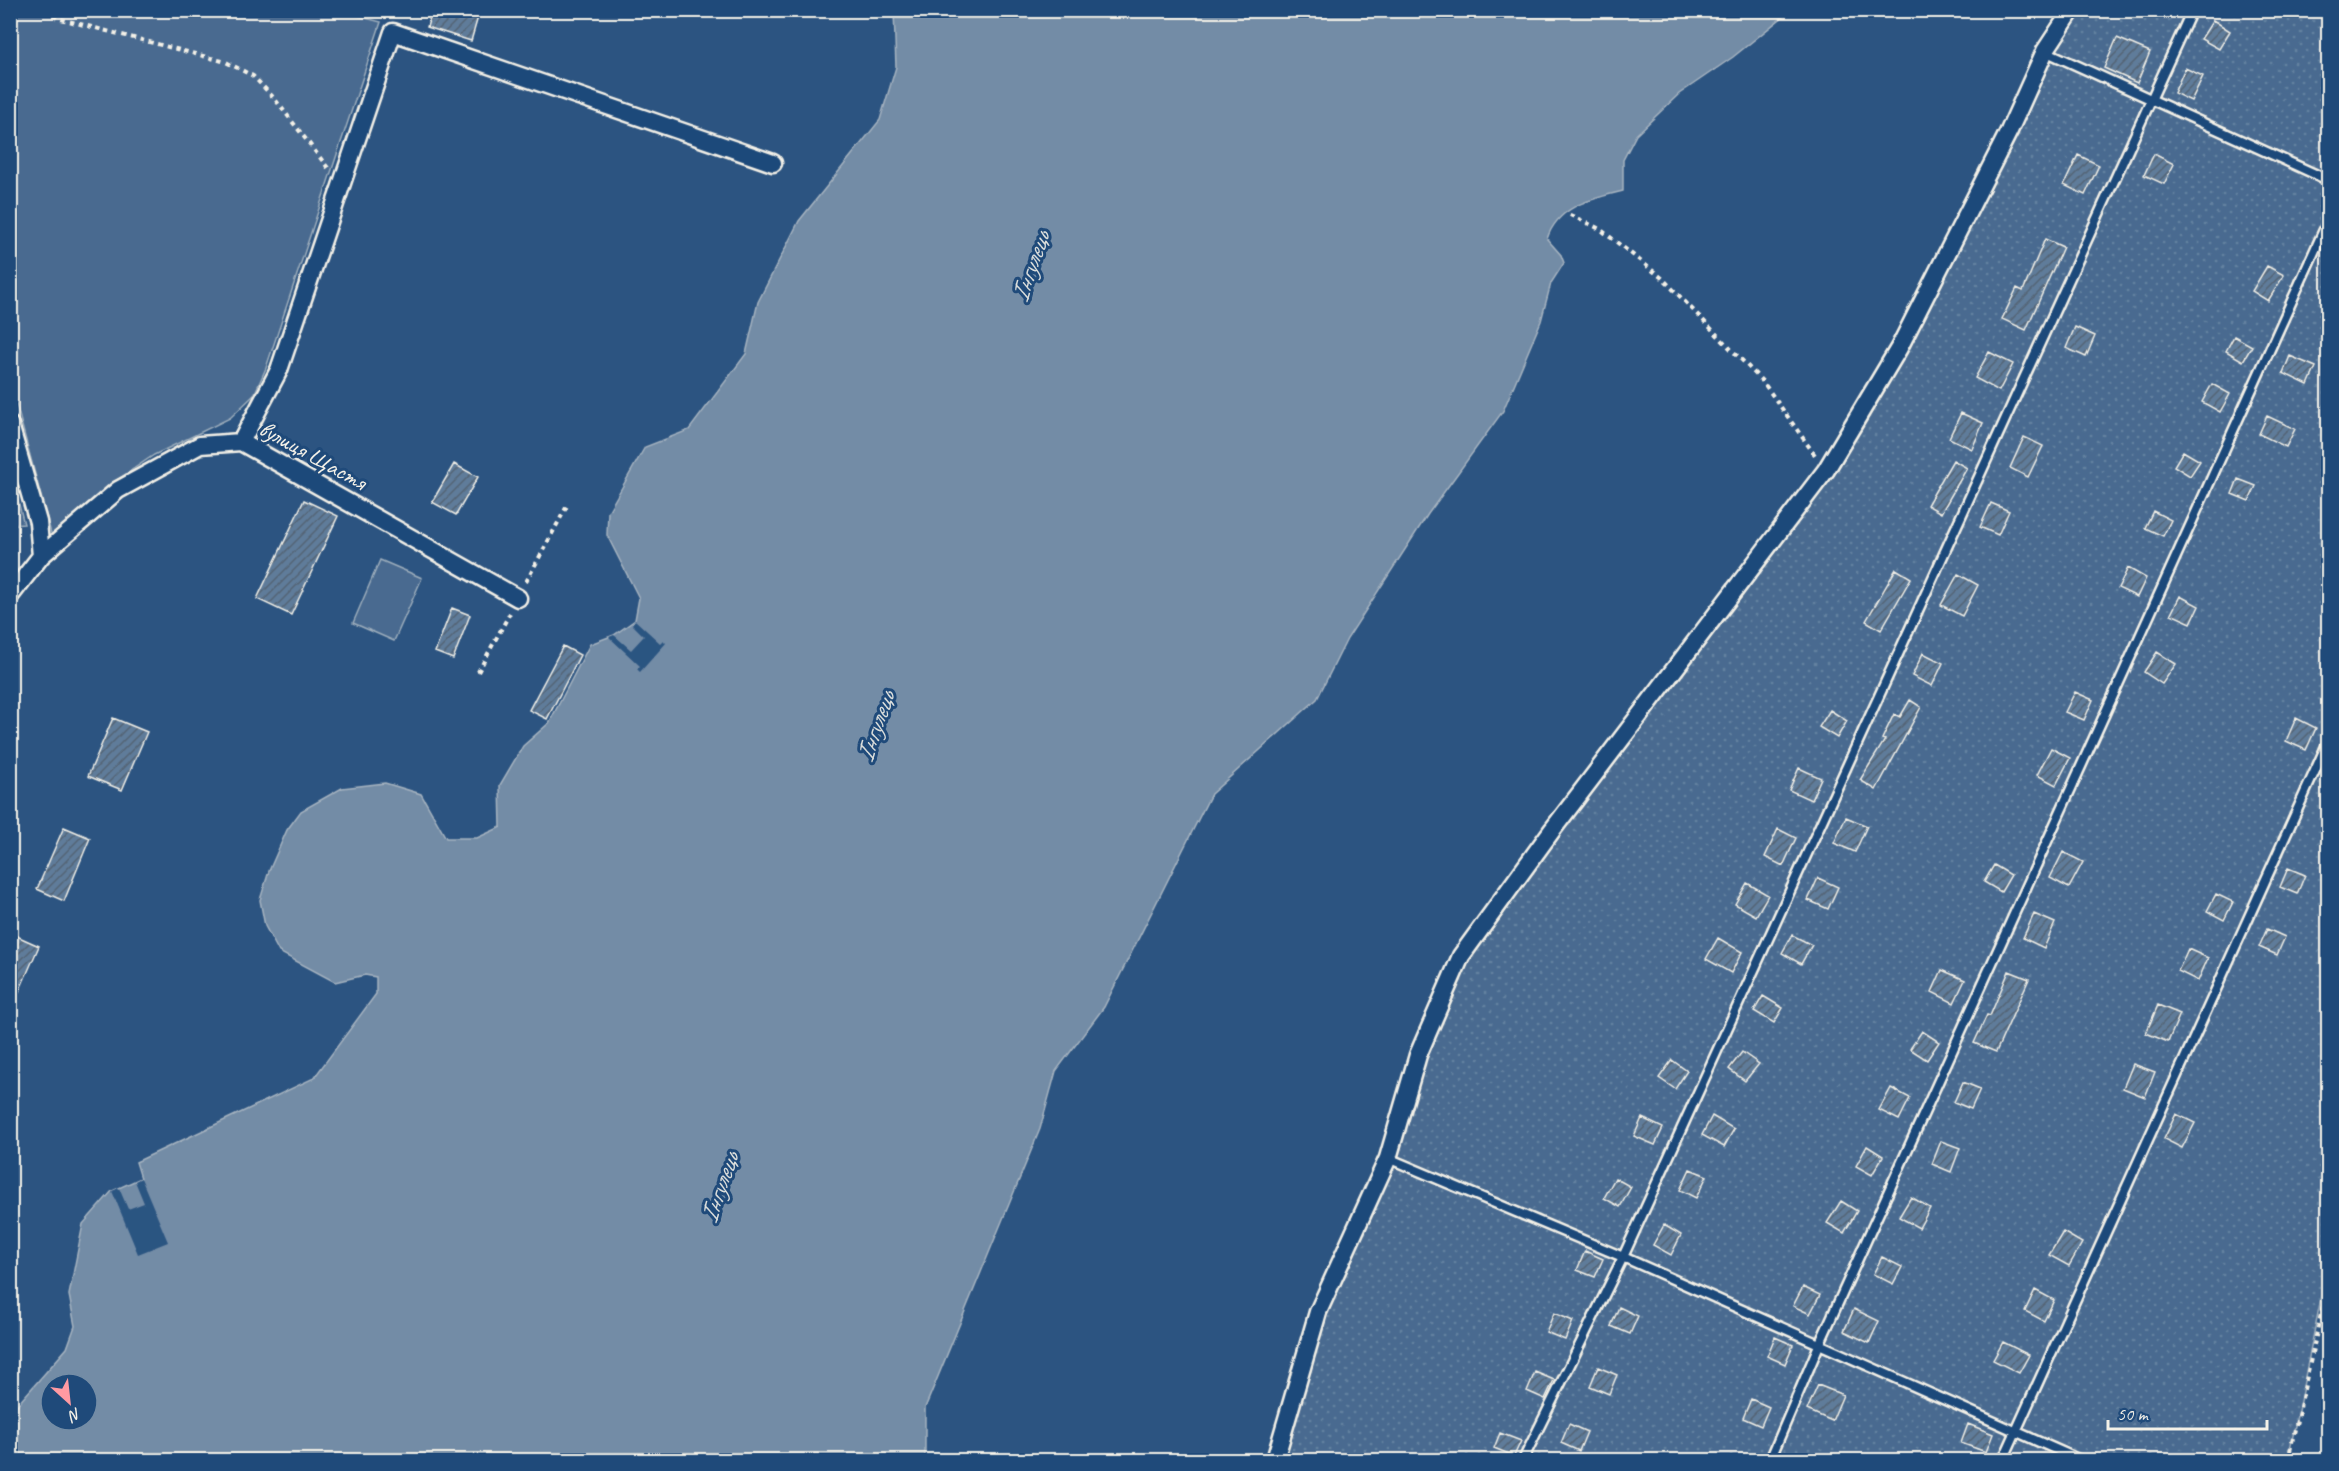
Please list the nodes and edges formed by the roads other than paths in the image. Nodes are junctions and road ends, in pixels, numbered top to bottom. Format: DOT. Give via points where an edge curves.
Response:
graph roads {
  1 [pos="2072,10"];
  2 [pos="2192,10"];
  3 [pos="2045,51"];
  4 [pos="2152,99"];
  5 [pos="772,163"];
  6 [pos="2328,180"];
  7 [pos="2328,221"];
  8 [pos="10,425"];
  9 [pos="241,442"];
  10 [pos="41,556"];
  11 [pos="10,596"];
  12 [pos="518,598"];
  13 [pos="2328,742"];
  14 [pos="1388,1158"];
  15 [pos="1623,1257"];
  16 [pos="1819,1346"];
  17 [pos="2016,1432"];
  18 [pos="1275,1461"];
  19 [pos="1522,1461"];
  20 [pos="1770,1461"];
  21 [pos="2003,1461"];
  22 [pos="2080,1461"];
  1 -- 3 [label="street"];
  2 -- 4 [label="lane"];
  3 -- 4 [label="lane"];
  3 -- 14 [label="street" via="1899,348 1826,470 1461,956 1418,1055"];
  4 -- 6 [label="lane"];
  4 -- 15 [label="lane"];
  5 -- 9 [label="street" via="393,32 279,370"];
  7 -- 16 [label="lane"];
  8 -- 10 [label="street" via="38,522"];
  9 -- 10 [label="street, вулиця Щастя" via="200,445 160,464 118,490"];
  9 -- 12 [label="street, вулиця Щастя"];
  10 -- 11 [label="street, вулиця Щастя"];
  13 -- 17 [label="lane"];
  14 -- 15 [label="lane"];
  14 -- 18 [label="street" via="1318,1312"];
  15 -- 16 [label="lane"];
  15 -- 19 [label="lane"];
  16 -- 17 [label="lane"];
  16 -- 20 [label="lane"];
  17 -- 21 [label="lane"];
  17 -- 22 [label="lane"];
}
